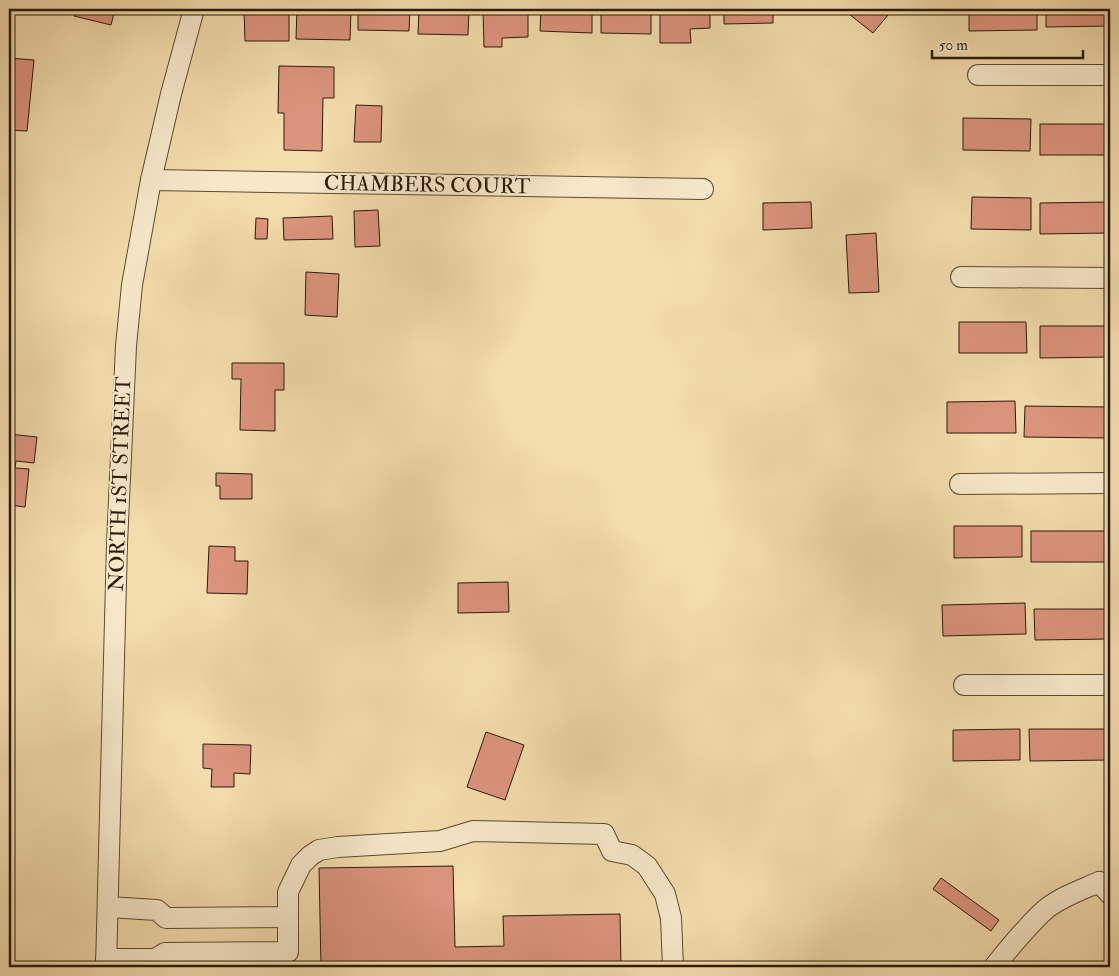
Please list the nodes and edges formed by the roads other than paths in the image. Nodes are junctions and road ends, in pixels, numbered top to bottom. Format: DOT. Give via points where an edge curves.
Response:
graph roads {
  1 [pos="194,9"];
  2 [pos="978,75"];
  3 [pos="1110,75"];
  4 [pos="151,180"];
  5 [pos="703,189"];
  6 [pos="961,277"];
  7 [pos="1110,278"];
  8 [pos="1110,483"];
  9 [pos="960,484"];
  10 [pos="964,686"];
  11 [pos="1110,686"];
  12 [pos="1110,894"];
  13 [pos="108,907"];
  14 [pos="288,917"];
  15 [pos="106,963"];
  16 [pos="673,967"];
  17 [pos="994,967"];
  1 -- 4 [label="street, NORTH 1ST STREET"];
  2 -- 3 [label="street"];
  4 -- 5 [label="street, CHAMBERS COURT"];
  4 -- 13 [label="street, NORTH 1ST STREET" via="132,285 126,346"];
  6 -- 7 [label="street"];
  8 -- 9 [label="street"];
  10 -- 11 [label="street"];
  12 -- 17 [label="street" via="1098,882 1048,908 1015,940"];
  13 -- 14 [label="street" via="157,910 166,918"];
  13 -- 15 [label="street, NORTH 1ST STREET"];
  14 -- 15 [label="street" via="288,952 164,953 155,959"];
  14 -- 16 [label="street" via="288,892 300,865 319,850 440,841 473,831 604,834 612,850 632,854 647,866 665,894 671,918"];
}
